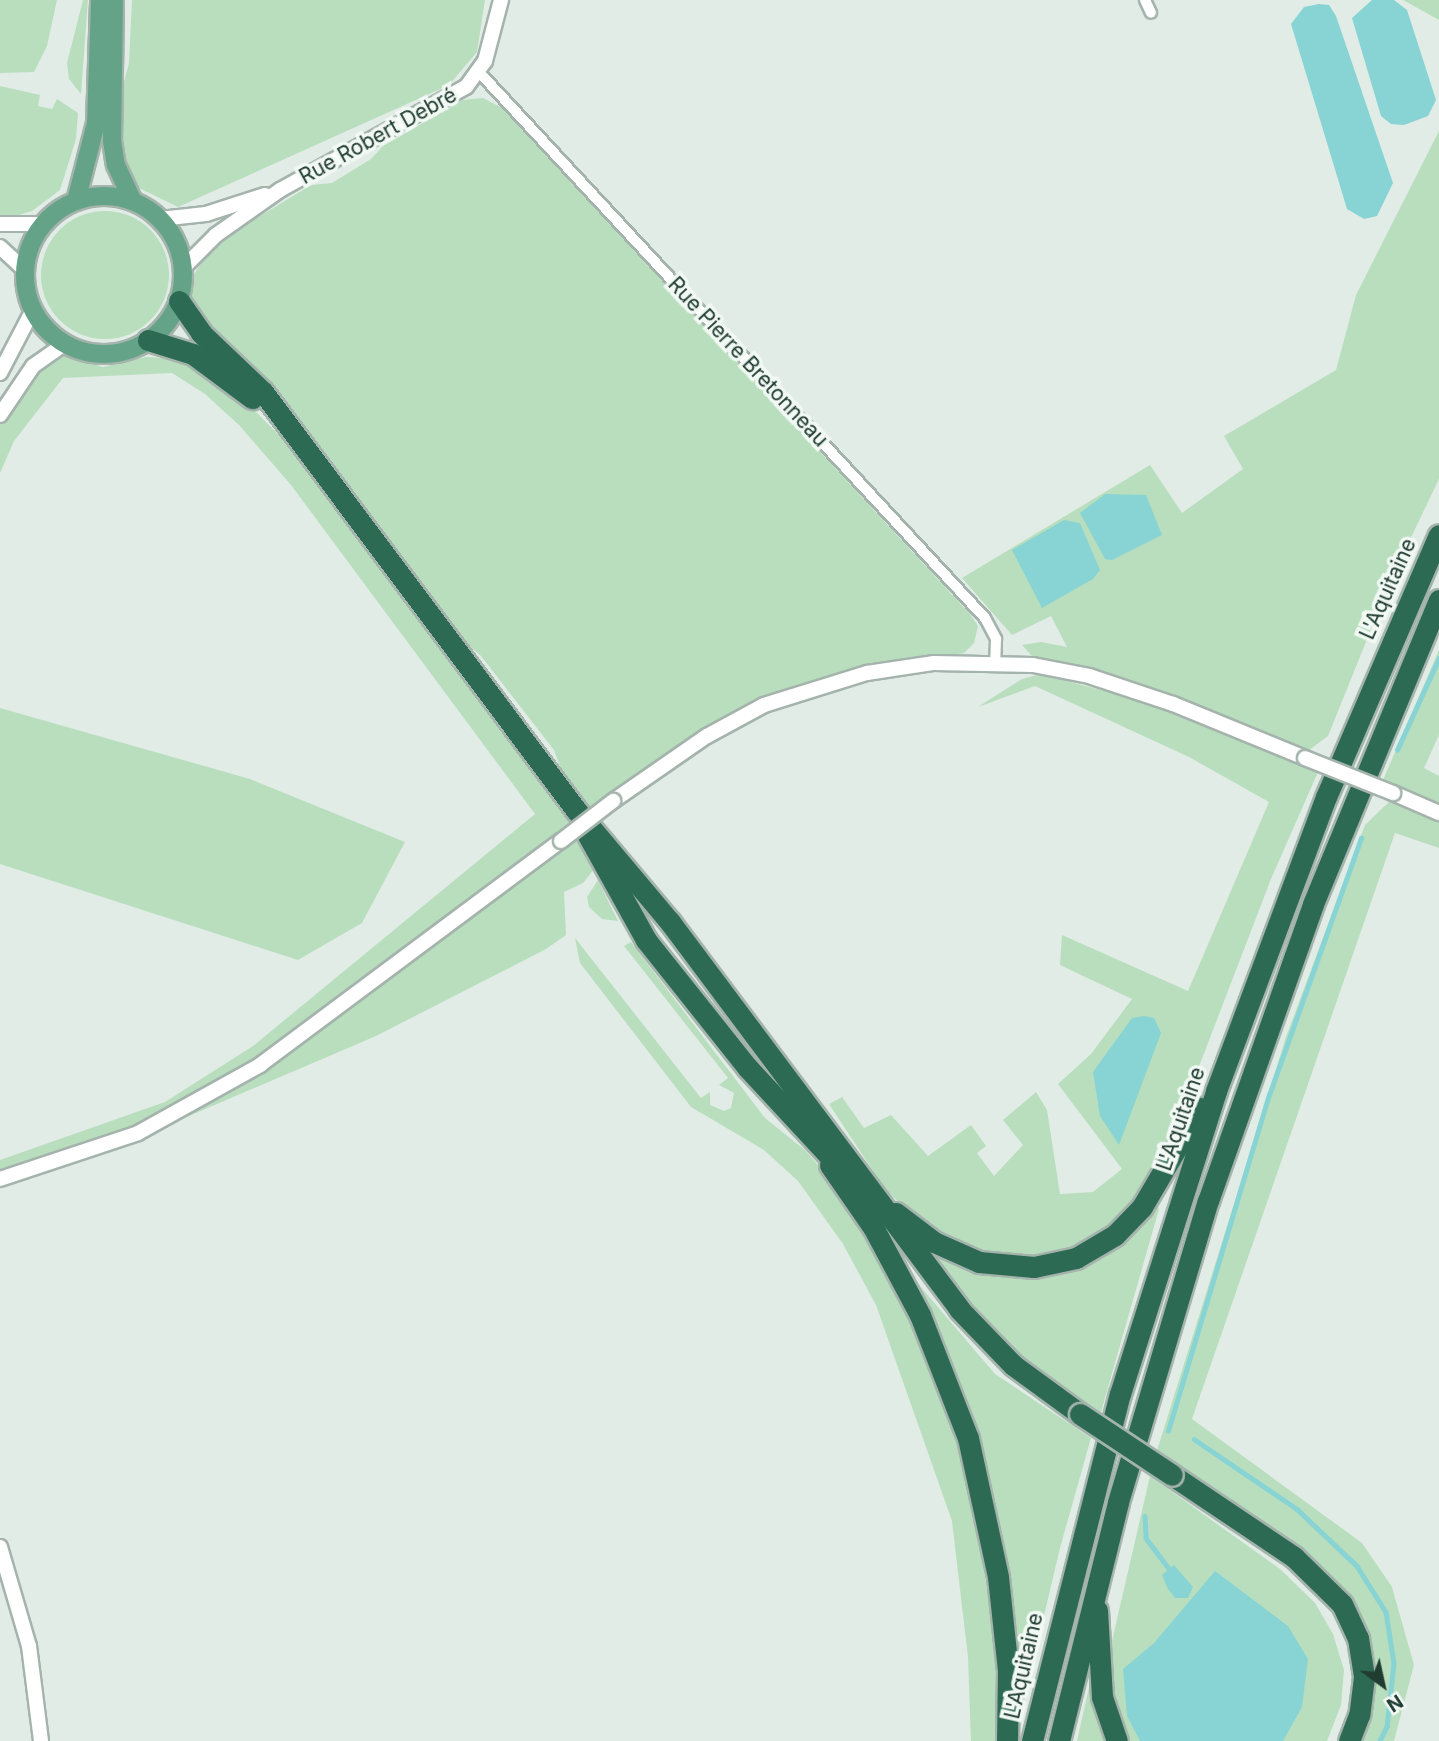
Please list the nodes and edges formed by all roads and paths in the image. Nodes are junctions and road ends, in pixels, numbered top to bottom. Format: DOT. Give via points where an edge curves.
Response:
graph roads {
  1 [pos="100,0"];
  2 [pos="114,0"];
  3 [pos="501,0"];
  4 [pos="1145,0"];
  5 [pos="1151,13"];
  6 [pos="479,72"];
  7 [pos="280,190"];
  8 [pos="76,201"];
  9 [pos="133,201"];
  10 [pos="160,219"];
  11 [pos="0,224"];
  12 [pos="44,224"];
  13 [pos="0,247"];
  14 [pos="183,268"];
  15 [pos="25,270"];
  16 [pos="179,300"];
  17 [pos="33,310"];
  18 [pos="148,340"];
  19 [pos="65,344"];
  20 [pos="0,373"];
  21 [pos="0,415"];
  22 [pos="293,434"];
  23 [pos="1439,535"];
  24 [pos="1439,600"];
  25 [pos="995,662"];
  26 [pos="576,810"];
  27 [pos="1439,813"];
  28 [pos="1224,1067"];
  29 [pos="817,1146"];
  30 [pos="0,1179"];
  31 [pos="882,1202"];
  32 [pos="1079,1418"];
  33 [pos="1171,1478"];
  34 [pos="0,1547"];
  35 [pos="1096,1588"];
  36 [pos="41,1741"];
  37 [pos="1007,1741"];
  38 [pos="1032,1741"];
  39 [pos="1059,1741"];
  40 [pos="1117,1741"];
  41 [pos="1338,1741"];
  42 [pos="1349,1741"];
  1 -- 8 [label="main road" via="96,122"];
  2 -- 9 [label="main road" via="113,153"];
  3 -- 6 [label="street, Rue Robert Debré" via="490,49"];
  4 -- 5 [label="street"];
  6 -- 7 [label="street, Rue Robert Debré" via="457,94"];
  6 -- 25 [label="street, Rue Pierre Bretonneau" via="985,618 996,639"];
  7 -- 10 [label="street" via="206,214"];
  7 -- 14 [label="street" via="216,235"];
  8 -- 9 [label="main road" via="114,197"];
  8 -- 12 [label="main road"];
  9 -- 10 [label="main road"];
  10 -- 14 [label="main road" via="176,242"];
  11 -- 12 [label="street"];
  12 -- 15 [label="main road" via="34,238"];
  13 -- 15 [label="street"];
  14 -- 16 [label="main road"];
  15 -- 17 [label="main road"];
  16 -- 18 [label="main road" via="161,329"];
  16 -- 22 [label="highway" via="191,322 263,392"];
  17 -- 19 [label="main road"];
  17 -- 20 [label="street"];
  18 -- 19 [label="main road" via="107,354"];
  18 -- 22 [label="highway" via="207,363"];
  19 -- 21 [label="street" via="33,366"];
  22 -- 26 [label="highway"];
  23 -- 28 [label="highway, L'Aquitaine" via="1331,785"];
  24 -- 35 [label="highway" via="1341,832 1242,1099 1172,1313"];
  25 -- 27 [label="street, bridge" via="1055,668 1132,689"];
  25 -- 30 [label="street, bridge" via="909,666 791,694 707,736 260,1065 138,1133"];
  26 -- 29 [label="highway" via="646,940"];
  26 -- 31 [label="highway" via="616,853"];
  28 -- 31 [label="highway" via="1142,1206 1115,1235 1076,1258 1034,1267 979,1262 934,1242"];
  28 -- 38 [label="highway, L'Aquitaine" via="1120,1394"];
  29 -- 32 [label="highway" via="843,1171 969,1333 1017,1378"];
  29 -- 37 [label="highway" via="903,1281 936,1351 968,1438 998,1577 1008,1671"];
  31 -- 32 [label="highway" via="975,1328"];
  32 -- 33 [label="highway, bridge"];
  33 -- 41 [label="highway" via="1289,1564 1334,1609 1349,1640 1354,1678 1350,1713"];
  33 -- 42 [label="highway" via="1294,1558 1342,1604 1357,1638 1364,1677 1359,1715"];
  34 -- 36 [label="street" via="29,1646"];
  35 -- 39 [label="highway"];
  35 -- 40 [label="highway" via="1102,1698"];
}
